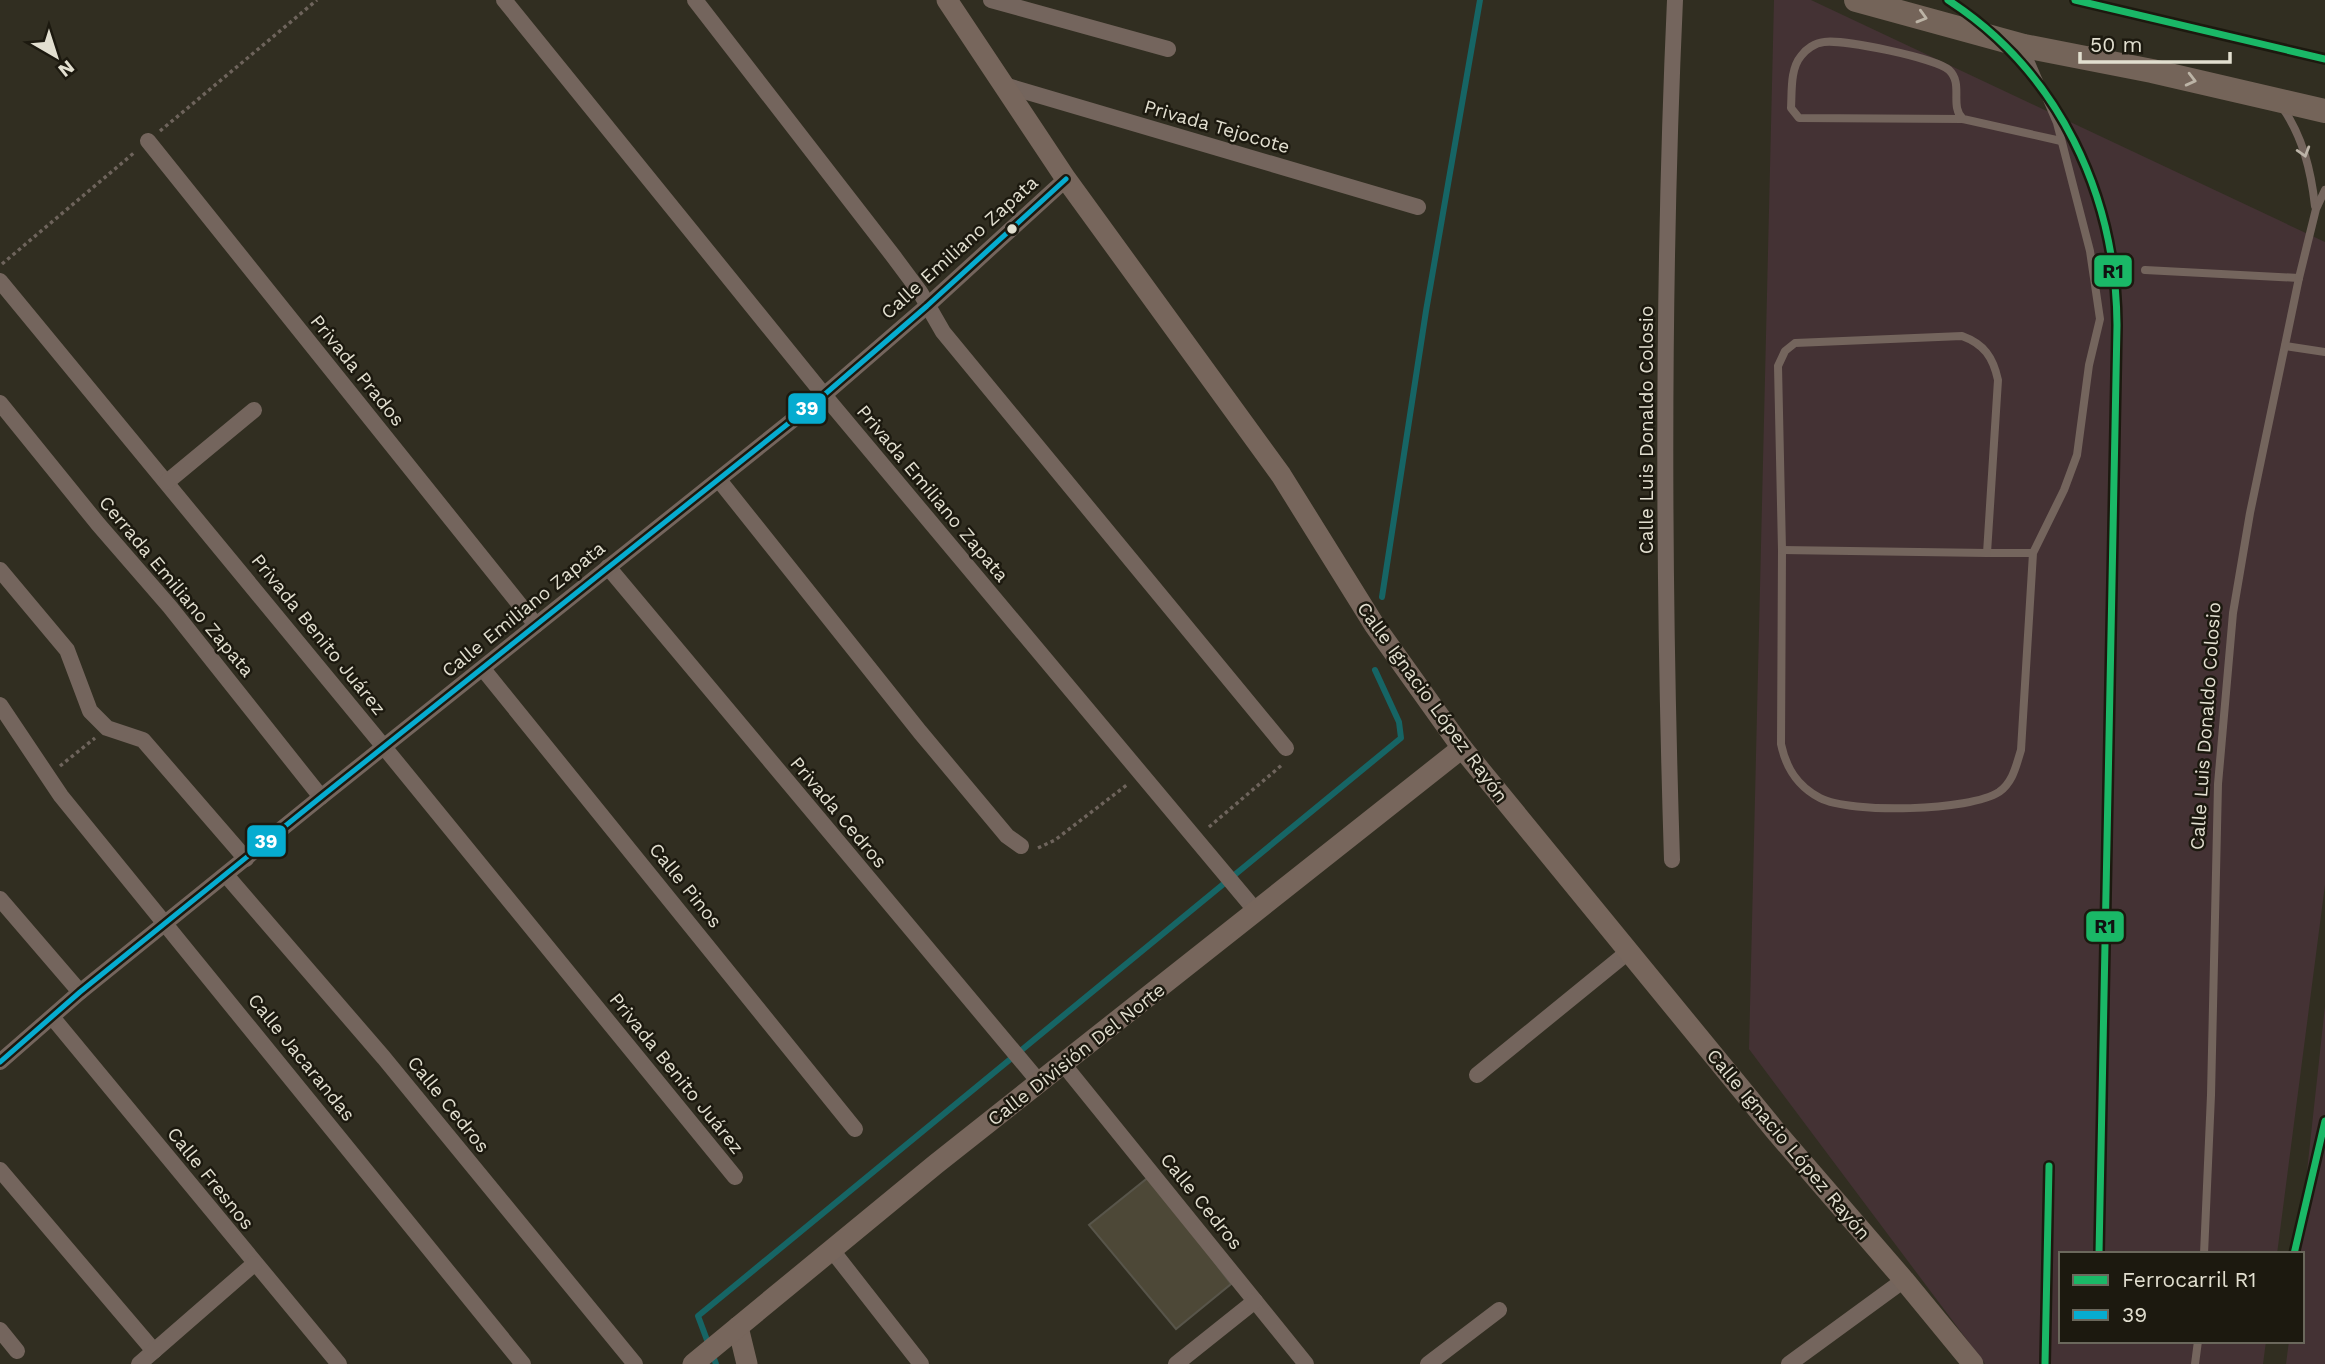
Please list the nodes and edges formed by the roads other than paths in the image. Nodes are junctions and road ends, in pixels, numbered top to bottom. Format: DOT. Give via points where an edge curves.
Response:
graph roads {
  1 [pos="504,0"];
  2 [pos="695,0"];
  3 [pos="947,0"];
  4 [pos="991,0"];
  5 [pos="1675,0"];
  6 [pos="1856,0"];
  7 [pos="2024,46"];
  8 [pos="1168,49"];
  9 [pos="1004,85"];
  10 [pos="2278,101"];
  11 [pos="2325,111"];
  12 [pos="1963,120"];
  13 [pos="148,141"];
  14 [pos="2061,141"];
  15 [pos="1066,179"];
  16 [pos="2313,191"];
  17 [pos="2324,192"];
  18 [pos="1418,207"];
  19 [pos="2316,209"];
  20 [pos="2145,270"];
  21 [pos="2299,278"];
  22 [pos="0,281"];
  23 [pos="927,306"];
  24 [pos="2285,346"];
  25 [pos="2325,352"];
  26 [pos="824,395"];
  27 [pos="0,402"];
  28 [pos="254,410"];
  29 [pos="719,480"];
  30 [pos="167,482"];
  31 [pos="1782,550"];
  32 [pos="1987,553"];
  33 [pos="2033,553"];
  34 [pos="608,567"];
  35 [pos="0,570"];
  36 [pos="536,625"];
  37 [pos="483,669"];
  38 [pos="0,705"];
  39 [pos="384,747"];
  40 [pos="1286,748"];
  41 [pos="1462,748"];
  42 [pos="321,797"];
  43 [pos="1021,846"];
  44 [pos="246,859"];
  45 [pos="1672,860"];
  46 [pos="226,875"];
  47 [pos="0,899"];
  48 [pos="1256,911"];
  49 [pos="167,924"];
  50 [pos="1628,952"];
  51 [pos="80,992"];
  52 [pos="52,1017"];
  53 [pos="0,1062"];
  54 [pos="1065,1065"];
  55 [pos="1477,1075"];
  56 [pos="1035,1076"];
  57 [pos="855,1129"];
  58 [pos="0,1170"];
  59 [pos="735,1177"];
  60 [pos="831,1249"];
  61 [pos="2204,1252"];
  62 [pos="254,1264"];
  63 [pos="1904,1280"];
  64 [pos="1255,1301"];
  65 [pos="1499,1310"];
  66 [pos="0,1330"];
  67 [pos="730,1334"];
  68 [pos="2198,1343"];
  69 [pos="154,1350"];
  70 [pos="17,1351"];
  71 [pos="698,1360"];
  72 [pos="139,1364"];
  73 [pos="339,1364"];
  74 [pos="523,1364"];
  75 [pos="635,1364"];
  76 [pos="747,1364"];
  77 [pos="921,1364"];
  78 [pos="1176,1364"];
  79 [pos="1306,1364"];
  80 [pos="1428,1364"];
  81 [pos="1789,1364"];
  82 [pos="1973,1364"];
  83 [pos="2195,1364"];
  1 -- 26 [label="street, Privada Emiliano Zapata"];
  2 -- 23 [label="street"];
  3 -- 9 [label="main road, Calle Ignacio López Rayón"];
  4 -- 8 [label="street"];
  5 -- 45 [label="street, Calle Luis Donaldo Colosio" via="1666,582"];
  6 -- 7 [label="main road, one-way"];
  7 -- 10 [label="main road, one-way"];
  7 -- 14 [label="lane"];
  9 -- 15 [label="main road, Calle Ignacio López Rayón"];
  9 -- 18 [label="street, Privada Tejocote"];
  10 -- 11 [label="main road"];
  10 -- 16 [label="lane, Calle Luis Donaldo Colosio, one-way" via="2301,140"];
  12 -- 12 [label="lane" via="1956,111 1956,78 1931,60 1823,42 1808,50 1796,67 1791,108 1799,118"];
  12 -- 14 [label="lane"];
  13 -- 36 [label="street, Privada Prados"];
  14 -- 33 [label="lane" via="2090,251 2100,319 2077,455"];
  15 -- 23 [label="street, Calle Emiliano Zapata"];
  15 -- 41 [label="main road, Calle Ignacio López Rayón" via="1281,475 1375,626"];
  16 -- 17 [label="lane"];
  16 -- 19 [label="lane, Calle Luis Donaldo Colosio"];
  17 -- 19 [label="lane, Calle Luis Donaldo Colosio"];
  19 -- 21 [label="lane, Calle Luis Donaldo Colosio"];
  20 -- 21 [label="lane"];
  21 -- 24 [label="lane, Calle Luis Donaldo Colosio"];
  22 -- 30 [label="street, Privada Benito Juárez"];
  23 -- 26 [label="street, Calle Emiliano Zapata"];
  23 -- 40 [label="street" via="967,362"];
  24 -- 25 [label="lane"];
  24 -- 61 [label="lane, Calle Luis Donaldo Colosio" via="2239,567 2226,687 2218,784"];
  26 -- 29 [label="street, Calle Emiliano Zapata"];
  26 -- 48 [label="street, Privada Emiliano Zapata"];
  27 -- 42 [label="street, Cerrada Emiliano Zapata"];
  28 -- 30 [label="street"];
  29 -- 34 [label="street, Calle Emiliano Zapata"];
  29 -- 43 [label="street" via="920,732 1007,836"];
  30 -- 39 [label="street, Privada Benito Juárez"];
  31 -- 32 [label="lane"];
  31 -- 32 [label="lane" via="1778,366 1785,351 1795,343 1962,336 1983,346 1998,380"];
  31 -- 33 [label="lane" via="1784,760 1803,787 1822,799 1866,807 1958,805 1998,792 2011,779 2021,750"];
  32 -- 33 [label="lane"];
  34 -- 36 [label="street, Calle Emiliano Zapata"];
  34 -- 56 [label="street, Privada Cedros"];
  35 -- 44 [label="street" via="67,650 90,711 107,728 143,740"];
  36 -- 37 [label="street, Calle Emiliano Zapata"];
  37 -- 39 [label="street, Calle Emiliano Zapata"];
  37 -- 57 [label="street, Calle Pinos"];
  38 -- 49 [label="street, Calle Jacarandas" via="48,777"];
  39 -- 42 [label="street, Calle Emiliano Zapata"];
  39 -- 59 [label="street, Privada Benito Juárez"];
  41 -- 48 [label="main road, Calle División Del Norte"];
  41 -- 50 [label="main road, Calle Ignacio López Rayón"];
  42 -- 44 [label="street, Calle Emiliano Zapata"];
  44 -- 46 [label="street, Calle Emiliano Zapata"];
  46 -- 49 [label="street, Calle Emiliano Zapata"];
  46 -- 75 [label="street, Calle Cedros" via="384,1058"];
  47 -- 51 [label="street"];
  48 -- 54 [label="main road, Calle División Del Norte"];
  49 -- 51 [label="street, Calle Emiliano Zapata"];
  49 -- 74 [label="street, Calle Jacarandas"];
  50 -- 55 [label="street"];
  50 -- 63 [label="main road, Calle Ignacio López Rayón"];
  51 -- 52 [label="street, Calle Emiliano Zapata"];
  52 -- 53 [label="street, Calle Emiliano Zapata"];
  52 -- 62 [label="street, Calle Fresnos"];
  54 -- 56 [label="main road, Calle División Del Norte"];
  54 -- 64 [label="street, Calle Cedros"];
  56 -- 60 [label="main road, Calle División Del Norte"];
  58 -- 69 [label="street"];
  60 -- 67 [label="main road, Calle División Del Norte"];
  60 -- 77 [label="street"];
  62 -- 69 [label="street"];
  62 -- 73 [label="street, Calle Fresnos"];
  63 -- 81 [label="street"];
  63 -- 82 [label="main road, Calle Ignacio López Rayón"];
  64 -- 78 [label="street"];
  64 -- 79 [label="street, Calle Cedros"];
  65 -- 80 [label="street"];
  66 -- 70 [label="street"];
  67 -- 71 [label="main road, Calle División Del Norte"];
  67 -- 76 [label="main road"];
  68 -- 83 [label="lane"];
  69 -- 72 [label="street"];
}
